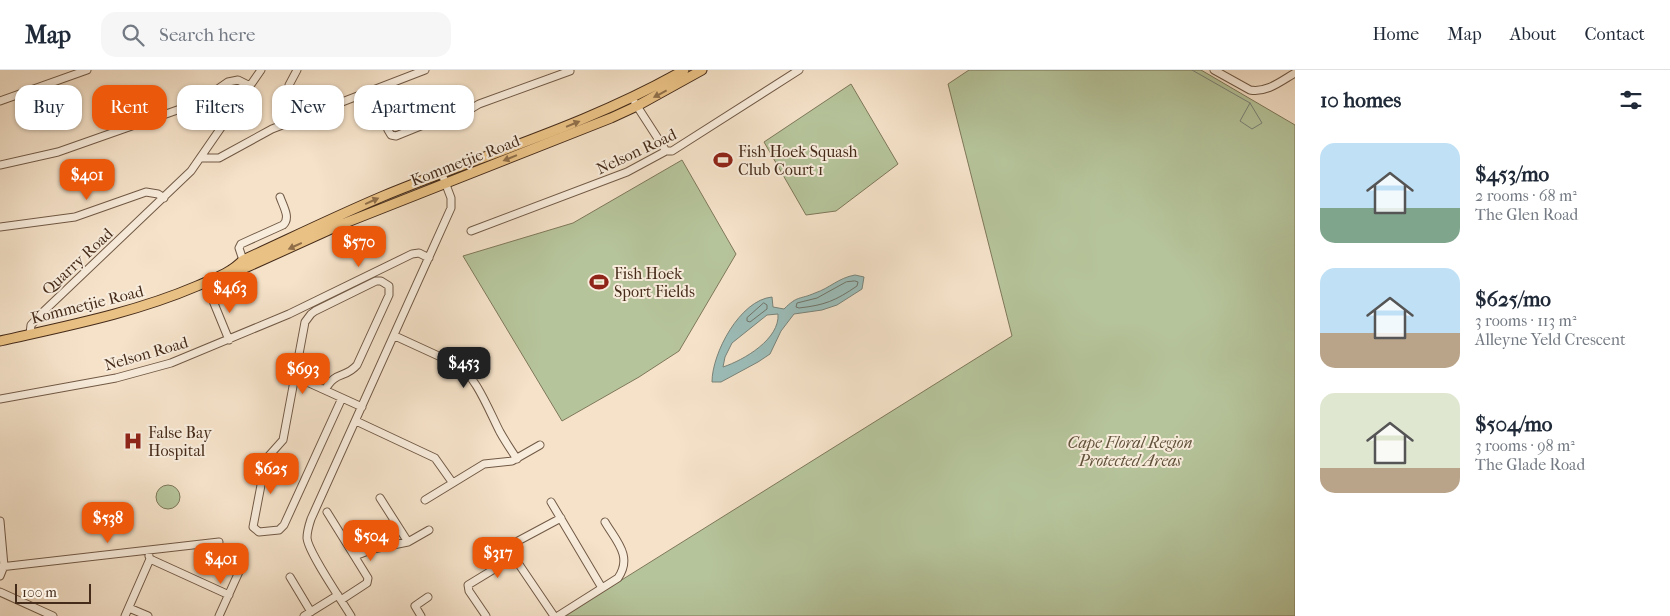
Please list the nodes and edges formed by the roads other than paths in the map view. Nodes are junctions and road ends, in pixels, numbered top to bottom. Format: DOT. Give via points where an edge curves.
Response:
graph roads {
  1 [pos="88,70"];
  2 [pos="261,70"];
  3 [pos="297,70"];
  4 [pos="425,70"];
  5 [pos="684,70"];
  6 [pos="702,70"];
  7 [pos="799,70"];
  8 [pos="1214,70"];
  9 [pos="570,72"];
  10 [pos="1295,73"];
  11 [pos="224,85"];
  12 [pos="248,85"];
  13 [pos="251,85"];
  14 [pos="289,85"];
  15 [pos="386,85"];
  16 [pos="0,101"];
  17 [pos="635,102"];
  18 [pos="474,107"];
  19 [pos="177,110"];
  20 [pos="272,129"];
  21 [pos="220,130"];
  22 [pos="388,130"];
  23 [pos="411,130"];
  24 [pos="666,151"];
  25 [pos="201,158"];
  26 [pos="0,165"];
  27 [pos="442,174"];
  28 [pos="446,184"];
  29 [pos="280,197"];
  30 [pos="164,198"];
  31 [pos="0,227"];
  32 [pos="471,231"];
  33 [pos="429,258"];
  34 [pos="243,260"];
  35 [pos="235,269"];
  36 [pos="211,296"];
  37 [pos="30,334"];
  38 [pos="395,336"];
  39 [pos="229,340"];
  40 [pos="0,341"];
  41 [pos="295,379"];
  42 [pos="325,390"];
  43 [pos="342,398"];
  44 [pos="0,399"];
  45 [pos="362,407"];
  46 [pos="356,421"];
  47 [pos="540,444"];
  48 [pos="517,459"];
  49 [pos="452,482"];
  50 [pos="380,498"];
  51 [pos="425,500"];
  52 [pos="551,502"];
  53 [pos="327,512"];
  54 [pos="561,518"];
  55 [pos="0,521"];
  56 [pos="605,522"];
  57 [pos="429,530"];
  58 [pos="219,542"];
  59 [pos="408,542"];
  60 [pos="148,551"];
  61 [pos="355,556"];
  62 [pos="514,558"];
  63 [pos="150,559"];
  64 [pos="243,563"];
  65 [pos="2,566"];
  66 [pos="0,576"];
  67 [pos="290,577"];
  68 [pos="602,588"];
  69 [pos="0,592"];
  70 [pos="229,595"];
  71 [pos="339,597"];
  72 [pos="428,597"];
  73 [pos="129,608"];
  74 [pos="312,612"];
  75 [pos="53,616"];
  76 [pos="125,616"];
  77 [pos="148,616"];
  78 [pos="219,616"];
  79 [pos="304,616"];
  80 [pos="351,616"];
  81 [pos="420,616"];
  82 [pos="486,616"];
  83 [pos="554,616"];
  84 [pos="558,616"];
  1 -- 16 [label="street"];
  2 -- 13 [label="street, Quarry Road"];
  3 -- 14 [label="street"];
  4 -- 15 [label="street"];
  5 -- 17 [label="main road, Kommetjie Road"];
  6 -- 17 [label="main road, Kommetjie Road, one-way"];
  7 -- 24 [label="street, Nelson Road" via="672,151"];
  8 -- 10 [label="street" via="1256,91 1267,89"];
  9 -- 18 [label="street"];
  11 -- 12 [label="street" via="238,80"];
  17 -- 24 [label="street"];
  27 -- 17 [label="main road, Kommetjie Road, one-way"];
  17 -- 28 [label="main road, Kommetjie Road, one-way" via="611,118"];
  19 -- 26 [label="street" via="52,154"];
  20 -- 25 [label="street" via="219,158"];
  21 -- 25 [label="street, Quarry Road"];
  22 -- 23 [label="street" via="396,136"];
  24 -- 32 [label="street, Nelson Road" via="627,172"];
  25 -- 30 [label="street, Quarry Road"];
  27 -- 28 [label="street"];
  34 -- 27 [label="main road, Kommetjie Road, one-way"];
  28 -- 33 [label="street" via="451,208"];
  28 -- 35 [label="main road, Kommetjie Road, one-way" via="340,225 245,268"];
  29 -- 34 [label="street" via="286,222 241,244"];
  30 -- 31 [label="street" via="146,192 75,217"];
  30 -- 37 [label="street, Quarry Road" via="44,311 31,325"];
  33 -- 38 [label="street"];
  33 -- 39 [label="street, Nelson Road" via="419,253 412,254"];
  34 -- 35 [label="main road, Kommetjie Road"];
  35 -- 37 [label="main road, Kommetjie Road" via="170,298"];
  36 -- 39 [label="street"];
  37 -- 40 [label="main road, Kommetjie Road"];
  38 -- 45 [label="street"];
  38 -- 48 [label="street" via="464,369"];
  39 -- 44 [label="street, Nelson Road" via="161,366"];
  41 -- 42 [label="street"];
  41 -- 42 [label="street" via="306,322 315,311 381,281 389,286 389,295 357,365 350,372 333,379"];
  41 -- 43 [label="street" via="283,440 266,459 253,527 259,532 279,530 284,525"];
  42 -- 43 [label="street"];
  43 -- 45 [label="street"];
  45 -- 46 [label="street"];
  46 -- 49 [label="street" via="432,456"];
  46 -- 71 [label="street" via="307,532 310,547"];
  47 -- 48 [label="street"];
  48 -- 49 [label="street" via="484,464"];
  49 -- 51 [label="street"];
  50 -- 59 [label="street"];
  52 -- 54 [label="street"];
  53 -- 61 [label="street"];
  54 -- 62 [label="street" via="518,541 513,548"];
  54 -- 68 [label="street"];
  55 -- 65 [label="street"];
  56 -- 68 [label="street" via="625,560 618,578"];
  57 -- 59 [label="street"];
  58 -- 60 [label="street"];
  59 -- 61 [label="street"];
  60 -- 63 [label="street"];
  60 -- 65 [label="street"];
  61 -- 71 [label="street" via="368,581"];
  62 -- 82 [label="street" via="468,585"];
  62 -- 83 [label="street"];
  63 -- 70 [label="street"];
  63 -- 73 [label="street"];
  64 -- 70 [label="street"];
  65 -- 66 [label="street"];
  67 -- 74 [label="street"];
  68 -- 84 [label="street"];
  69 -- 75 [label="street"];
  70 -- 78 [label="street"];
  71 -- 74 [label="street"];
  71 -- 80 [label="street"];
  72 -- 81 [label="street" via="416,606"];
  73 -- 76 [label="street"];
  73 -- 77 [label="street"];
  74 -- 79 [label="street"];
}
